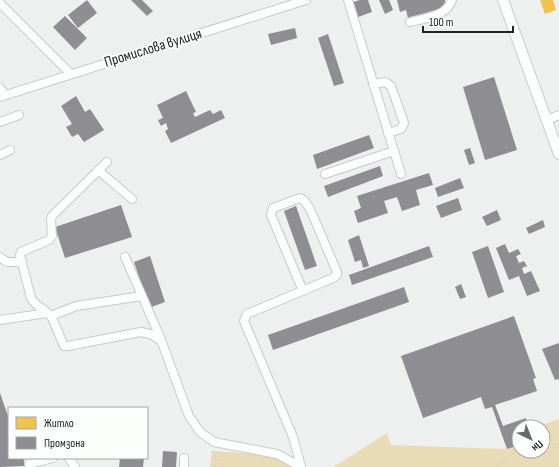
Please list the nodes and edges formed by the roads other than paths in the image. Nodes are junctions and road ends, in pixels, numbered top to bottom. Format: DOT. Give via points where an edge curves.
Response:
graph roads {
  1 [pos="306,0"];
  2 [pos="348,0"];
  3 [pos="452,0"];
  4 [pos="503,0"];
  5 [pos="0,3"];
  6 [pos="410,22"];
  7 [pos="71,74"];
  8 [pos="374,84"];
  9 [pos="0,88"];
  10 [pos="3,96"];
  11 [pos="19,115"];
  12 [pos="559,115"];
  13 [pos="547,120"];
  14 [pos="0,122"];
  15 [pos="388,133"];
  16 [pos="10,150"];
  17 [pos="394,151"];
  18 [pos="559,154"];
  19 [pos="0,155"];
  20 [pos="107,162"];
  21 [pos="98,170"];
  22 [pos="325,174"];
  23 [pos="401,174"];
  24 [pos="132,199"];
  25 [pos="0,257"];
  26 [pos="125,257"];
  27 [pos="22,262"];
  28 [pos="303,291"];
  29 [pos="142,296"];
  30 [pos="49,314"];
  31 [pos="0,320"];
  32 [pos="161,341"];
  33 [pos="184,458"];
  34 [pos="50,459"];
  35 [pos="29,464"];
  36 [pos="184,467"];
  37 [pos="301,467"];
  1 -- 7 [label="street, Промислова вулиця"];
  2 -- 8 [label="street"];
  3 -- 6 [label="street" via="450,7 442,13"];
  4 -- 13 [label="main road"];
  5 -- 7 [label="street"];
  7 -- 10 [label="street, Промислова вулиця"];
  8 -- 15 [label="street"];
  8 -- 15 [label="street" via="385,82 391,86 404,123 401,129"];
  9 -- 10 [label="street"];
  11 -- 14 [label="street"];
  12 -- 13 [label="street"];
  13 -- 18 [label="main road"];
  15 -- 17 [label="street"];
  16 -- 19 [label="street"];
  17 -- 22 [label="street"];
  17 -- 23 [label="street"];
  20 -- 21 [label="street"];
  21 -- 24 [label="street"];
  21 -- 27 [label="street" via="52,216 52,236 49,240 21,252"];
  25 -- 27 [label="street" via="7,262"];
  26 -- 29 [label="street"];
  27 -- 30 [label="street" via="34,304"];
  28 -- 28 [label="street" via="271,215 273,208 300,198 310,209 337,272 337,276"];
  28 -- 37 [label="street" via="247,314 244,321 293,437"];
  29 -- 30 [label="street" via="76,306"];
  29 -- 32 [label="street"];
  30 -- 31 [label="street"];
  30 -- 32 [label="street" via="64,346 142,332"];
  32 -- 37 [label="street" via="188,416 200,432 214,442 277,454"];
  33 -- 36 [label="street"];
  34 -- 35 [label="street"];
}
